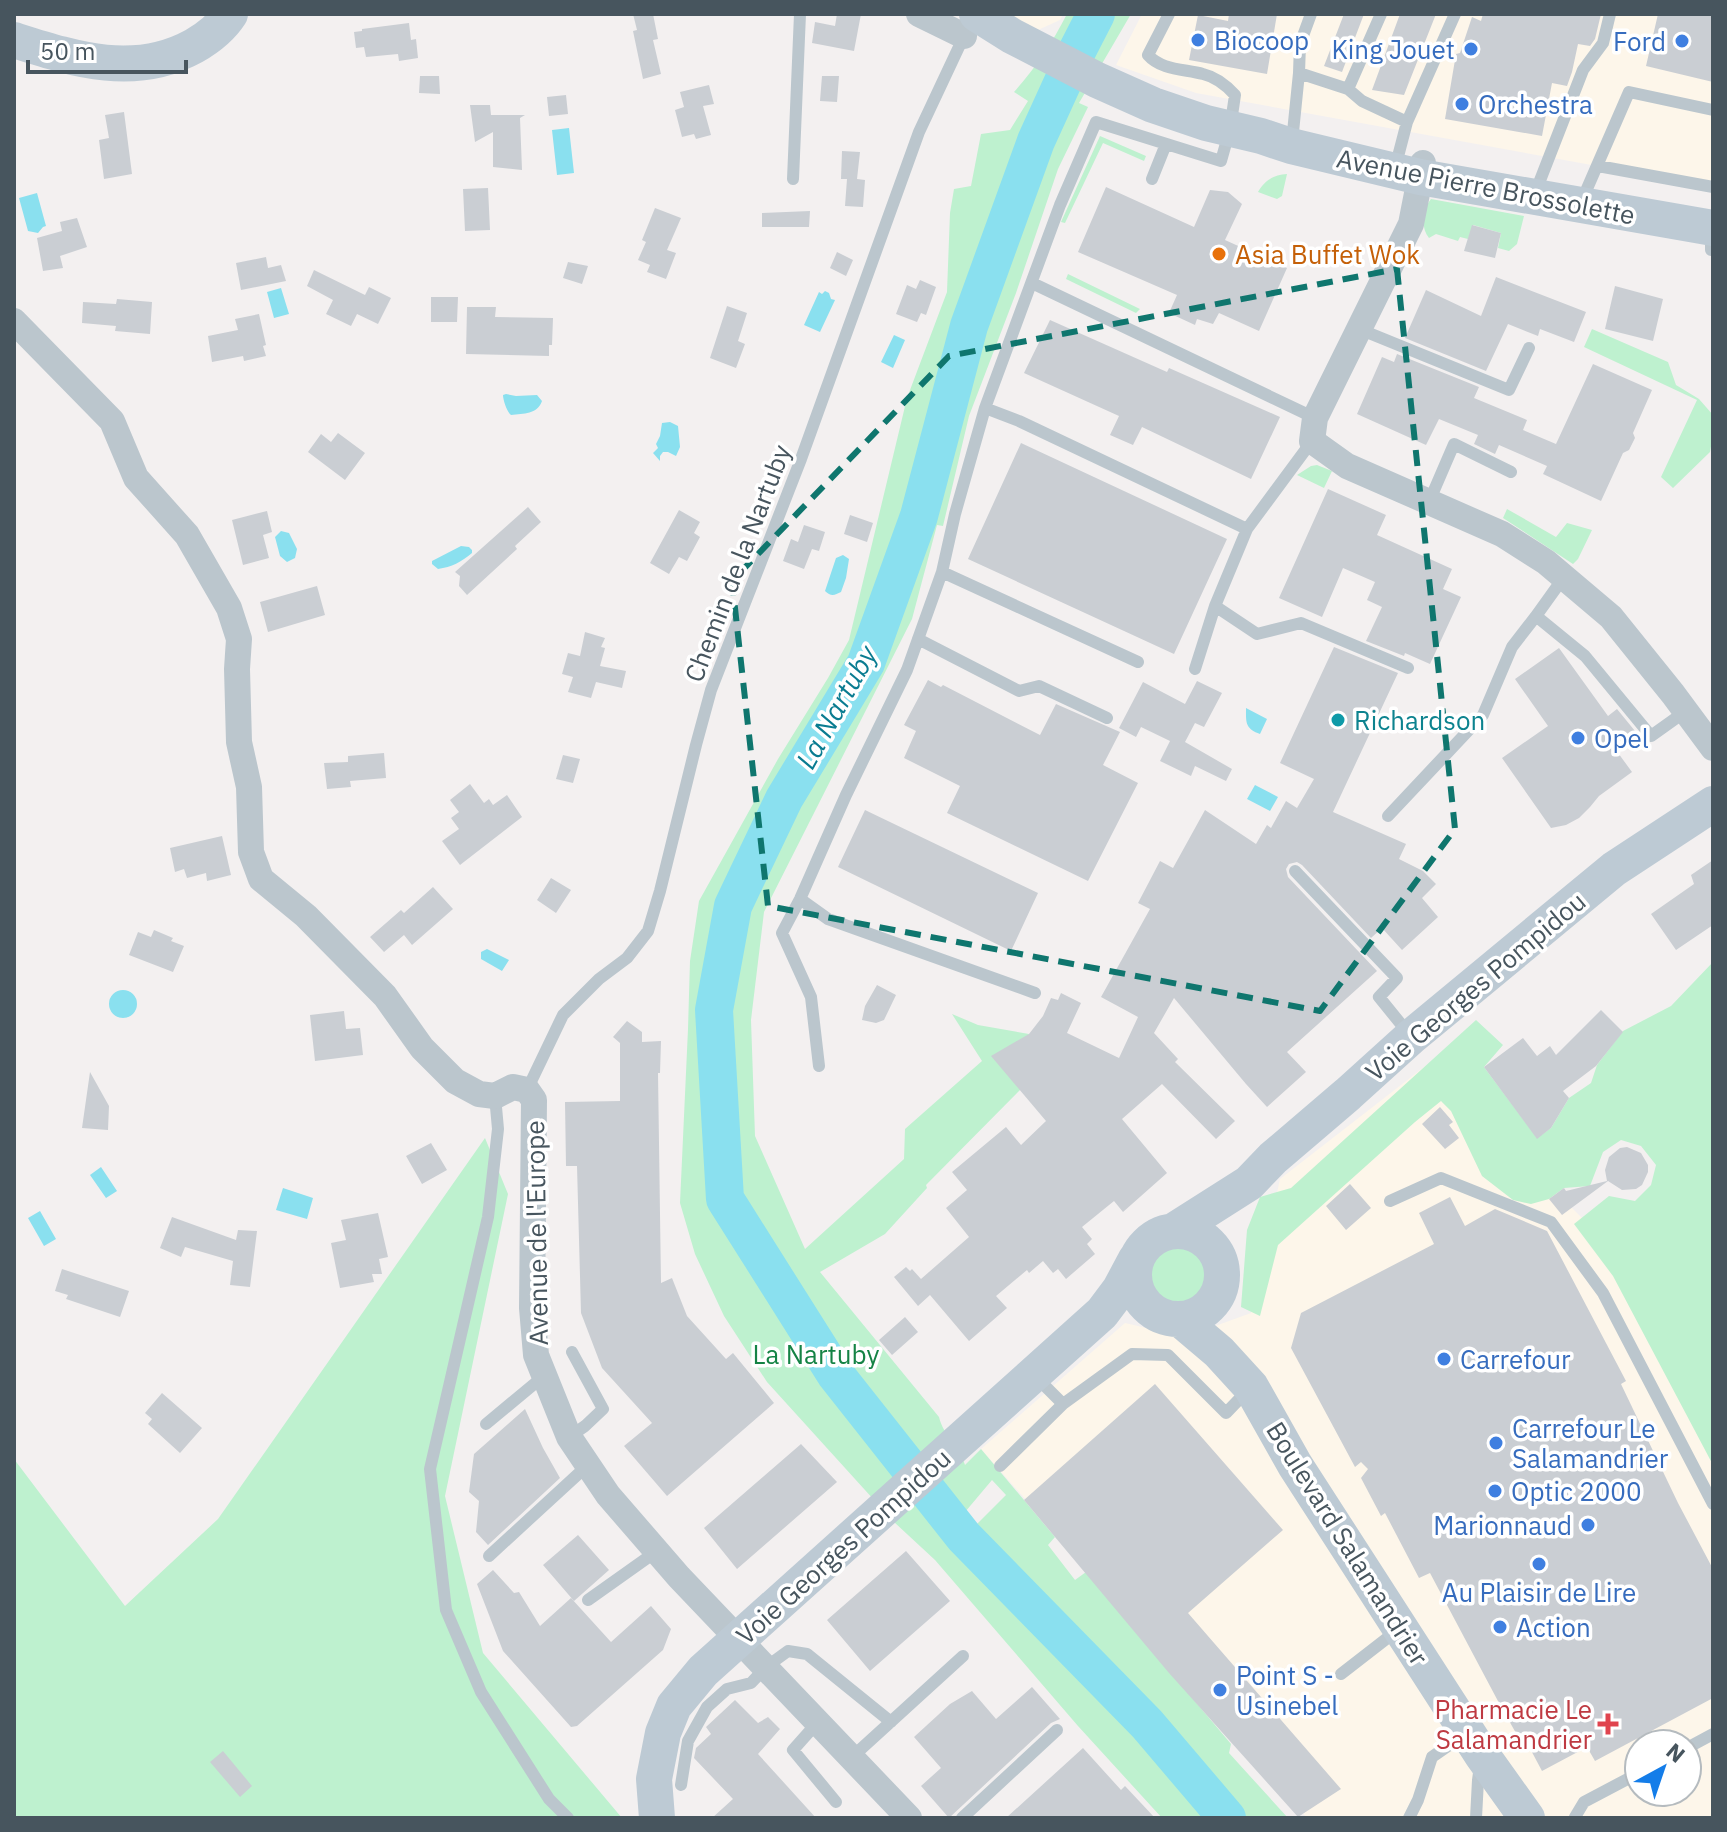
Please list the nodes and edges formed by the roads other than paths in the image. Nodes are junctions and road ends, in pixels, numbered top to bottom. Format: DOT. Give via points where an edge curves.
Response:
graph roads {
  1 [pos="230,14"];
  2 [pos="800,14"];
  3 [pos="919,14"];
  4 [pos="1169,14"];
  5 [pos="1311,14"];
  6 [pos="1381,14"];
  7 [pos="1455,14"];
  8 [pos="1610,14"];
  9 [pos="967,24"];
  10 [pos="14,40"];
  11 [pos="1299,73"];
  12 [pos="1348,89"];
  13 [pos="1713,110"];
  14 [pos="1407,122"];
  15 [pos="1268,138"];
  16 [pos="1166,144"];
  17 [pos="1409,167"];
  18 [pos="793,179"];
  19 [pos="1152,179"];
  20 [pos="1592,179"];
  21 [pos="1539,183"];
  22 [pos="1713,187"];
  23 [pos="1710,231"];
  24 [pos="1032,283"];
  25 [pos="14,321"];
  26 [pos="1359,329"];
  27 [pos="1529,348"];
  28 [pos="985,408"];
  29 [pos="1314,430"];
  30 [pos="1511,472"];
  31 [pos="1429,502"];
  32 [pos="1247,529"];
  33 [pos="942,572"];
  34 [pos="1564,577"];
  35 [pos="1215,606"];
  36 [pos="1536,616"];
  37 [pos="918,639"];
  38 [pos="1138,662"];
  39 [pos="1408,668"];
  40 [pos="1195,669"];
  41 [pos="1686,711"];
  42 [pos="1107,718"];
  43 [pos="1713,748"];
  44 [pos="1713,804"];
  45 [pos="1388,816"];
  46 [pos="1295,871"];
  47 [pos="800,899"];
  48 [pos="1035,993"];
  49 [pos="1411,1037"];
  50 [pos="819,1066"];
  51 [pos="527,1090"];
  52 [pos="495,1096"];
  53 [pos="1249,1183"];
  54 [pos="1390,1201"];
  55 [pos="1175,1230"];
  56 [pos="1136,1259"];
  57 [pos="1222,1278"];
  58 [pos="1102,1313"];
  59 [pos="1169,1317"];
  60 [pos="572,1352"];
  61 [pos="545,1375"];
  62 [pos="1034,1375"];
  63 [pos="1251,1387"];
  64 [pos="1063,1404"];
  65 [pos="486,1424"];
  66 [pos="569,1437"];
  67 [pos="588,1465"];
  68 [pos="1000,1466"];
  69 [pos="1713,1504"];
  70 [pos="657,1551"];
  71 [pos="489,1556"];
  72 [pos="588,1600"];
  73 [pos="1401,1628"];
  74 [pos="737,1640"];
  75 [pos="963,1656"];
  76 [pos="766,1667"];
  77 [pos="1341,1674"];
  78 [pos="891,1722"];
  79 [pos="817,1723"];
  80 [pos="1057,1730"];
  81 [pos="1475,1744"];
  82 [pos="851,1758"];
  83 [pos="1623,1781"];
  84 [pos="681,1785"];
  85 [pos="836,1802"];
  86 [pos="568,1818"];
  87 [pos="657,1818"];
  88 [pos="909,1818"];
  89 [pos="962,1818"];
  90 [pos="1409,1818"];
  91 [pos="1476,1818"];
  92 [pos="1527,1818"];
  93 [pos="1576,1818"];
  1 -- 10 [label="main road" via="205,40 174,57 137,64 98,62"];
  2 -- 18 [label="lane"];
  3 -- 9 [label="street"];
  4 -- 15 [label="lane" via="1148,55 1154,62 1225,83"];
  5 -- 11 [label="lane" via="1300,44"];
  6 -- 12 [label="lane"];
  7 -- 14 [label="lane"];
  8 -- 21 [label="lane" via="1603,43 1583,70"];
  9 -- 15 [label="main road, Avenue Pierre Brossolette" via="1012,36 1153,105"];
  9 -- 51 [label="lane, Chemin de la Nartuby" via="919,132 711,690 648,931 627,958 563,1015"];
  11 -- 12 [label="lane"];
  11 -- 15 [label="lane"];
  12 -- 14 [label="lane"];
  13 -- 20 [label="lane" via="1629,92"];
  14 -- 17 [label="lane"];
  15 -- 16 [label="lane" via="1221,161"];
  15 -- 17 [label="main road, Avenue Pierre Brossolette"];
  16 -- 19 [label="lane"];
  16 -- 24 [label="lane" via="1096,122"];
  17 -- 21 [label="main road, Avenue Pierre Brossolette"];
  17 -- 23 [label="main road, Avenue Pierre Brossolette"];
  17 -- 26 [label="street" via="1411,224"];
  20 -- 21 [label="main road, Avenue Pierre Brossolette"];
  20 -- 22 [label="lane"];
  20 -- 23 [label="main road, Avenue Pierre Brossolette"];
  24 -- 28 [label="lane"];
  24 -- 29 [label="lane"];
  25 -- 52 [label="street" via="112,421 136,478 187,535 229,608 239,639 239,742 249,787 251,852 261,879 385,996 422,1048 455,1081"];
  26 -- 27 [label="lane" via="1509,390"];
  26 -- 29 [label="street"];
  28 -- 32 [label="lane"];
  28 -- 33 [label="lane"];
  29 -- 31 [label="street" via="1347,466"];
  29 -- 32 [label="lane"];
  30 -- 31 [label="lane" via="1454,444"];
  31 -- 34 [label="street" via="1502,534"];
  32 -- 35 [label="lane"];
  33 -- 37 [label="lane"];
  33 -- 38 [label="lane"];
  34 -- 36 [label="lane"];
  34 -- 41 [label="street" via="1611,617"];
  35 -- 39 [label="lane" via="1257,634 1301,623"];
  35 -- 40 [label="lane"];
  36 -- 41 [label="lane" via="1585,656 1651,736"];
  36 -- 45 [label="lane" via="1512,647 1483,715"];
  37 -- 42 [label="lane" via="1019,691 1039,686"];
  37 -- 47 [label="lane"];
  41 -- 43 [label="street"];
  44 -- 49 [label="main road, Voie Georges Pompidou" via="1614,869"];
  46 -- 49 [label="lane" via="1397,978 1379,997"];
  47 -- 48 [label="lane" via="828,919"];
  47 -- 50 [label="lane" via="782,933 811,997"];
  49 -- 53 [label="main road, Voie Georges Pompidou"];
  51 -- 52 [label="street" via="513,1087"];
  51 -- 61 [label="street, Avenue de l'Europe" via="534,1100 532,1308 536,1355"];
  52 -- 86 [label="lane" via="498,1129 488,1217 430,1469 446,1610 481,1692 549,1799"];
  53 -- 55 [label="main road, Voie Georges Pompidou"];
  53 -- 57 [label="main road, Voie Georges Pompidou"];
  54 -- 69 [label="lane" via="1441,1178 1551,1222 1603,1293"];
  55 -- 56 [label="main road" via="1154,1237"];
  55 -- 57 [label="main road" via="1209,1243"];
  56 -- 58 [label="main road, Voie Georges Pompidou"];
  56 -- 59 [label="main road" via="1135,1288 1142,1301"];
  57 -- 59 [label="main road" via="1207,1309 1194,1316"];
  57 -- 63 [label="main road, Boulevard Salamandrier" via="1223,1313"];
  58 -- 59 [label="main road" via="1135,1310"];
  58 -- 62 [label="main road, Voie Georges Pompidou"];
  59 -- 63 [label="main road, Boulevard Salamandrier" via="1219,1352"];
  60 -- 66 [label="lane" via="603,1409"];
  61 -- 65 [label="lane"];
  61 -- 66 [label="street, Avenue de l'Europe"];
  62 -- 64 [label="lane"];
  62 -- 74 [label="main road, Voie Georges Pompidou"];
  63 -- 64 [label="lane" via="1226,1413 1168,1355 1132,1354"];
  63 -- 73 [label="main road, Boulevard Salamandrier"];
  64 -- 68 [label="lane"];
  66 -- 67 [label="street, Avenue de l'Europe"];
  67 -- 70 [label="street, Avenue de l'Europe"];
  67 -- 71 [label="lane"];
  70 -- 72 [label="lane"];
  70 -- 74 [label="street, Avenue de l'Europe"];
  73 -- 77 [label="lane"];
  73 -- 81 [label="main road, Boulevard Salamandrier"];
  74 -- 76 [label="street, Avenue de l'Europe"];
  74 -- 87 [label="main road, Voie Georges Pompidou" via="674,1706 654,1779"];
  75 -- 78 [label="lane"];
  76 -- 78 [label="lane" via="788,1651 807,1654"];
  76 -- 79 [label="street, Avenue de l'Europe"];
  76 -- 84 [label="lane" via="751,1683 727,1689 707,1707 688,1741"];
  78 -- 82 [label="lane"];
  79 -- 82 [label="street, Avenue de l'Europe"];
  79 -- 85 [label="lane" via="793,1750"];
  80 -- 89 [label="lane"];
  81 -- 90 [label="lane" via="1432,1757"];
  81 -- 91 [label="lane"];
  81 -- 92 [label="main road, Boulevard Salamandrier"];
  82 -- 88 [label="street, Avenue de l'Europe"];
  83 -- 93 [label="lane" via="1584,1802"];
}
